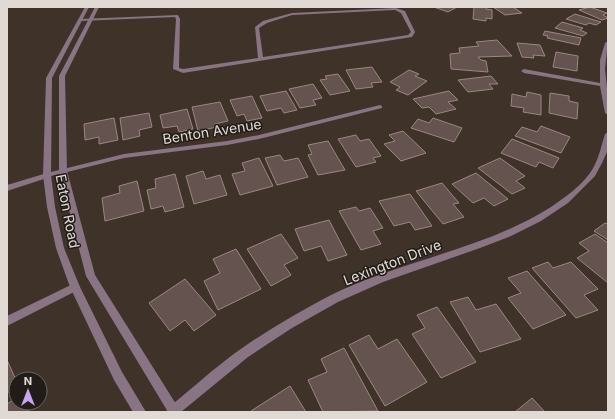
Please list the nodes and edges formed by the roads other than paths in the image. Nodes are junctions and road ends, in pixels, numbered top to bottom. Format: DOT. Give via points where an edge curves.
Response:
graph roads {
  1 [pos="87,7"];
  2 [pos="97,7"];
  3 [pos="80,20"];
  4 [pos="89,20"];
  5 [pos="608,43"];
  6 [pos="260,59"];
  7 [pos="524,71"];
  8 [pos="603,85"];
  9 [pos="380,107"];
  10 [pos="608,113"];
  11 [pos="608,134"];
  12 [pos="63,171"];
  13 [pos="47,175"];
  14 [pos="7,188"];
  15 [pos="75,287"];
  16 [pos="7,322"];
  17 [pos="140,412"];
  18 [pos="174,412"];
  1 -- 3 [label="street, Eaton Road"];
  2 -- 4 [label="street"];
  3 -- 4 [label="street"];
  3 -- 13 [label="street, Eaton Road" via="49,78"];
  4 -- 6 [label="street" via="176,16 178,70"];
  4 -- 12 [label="street" via="62,76"];
  5 -- 8 [label="street" via="603,58"];
  6 -- 6 [label="street" via="257,28 265,22 292,14 396,9 403,12 413,32 410,36"];
  7 -- 8 [label="street"];
  8 -- 10 [label="street"];
  9 -- 12 [label="street, Benton Avenue" via="252,138 124,156"];
  11 -- 18 [label="street, Lexington Drive" via="602,156 590,178 565,201 540,218 495,238 351,291 308,313 230,364"];
  12 -- 13 [label="street, Benton Avenue"];
  12 -- 18 [label="street" via="91,276"];
  13 -- 14 [label="street, Benton Avenue"];
  13 -- 15 [label="street, Eaton Road" via="60,248"];
  15 -- 16 [label="street"];
  15 -- 17 [label="street, Eaton Road" via="115,369"];
}
